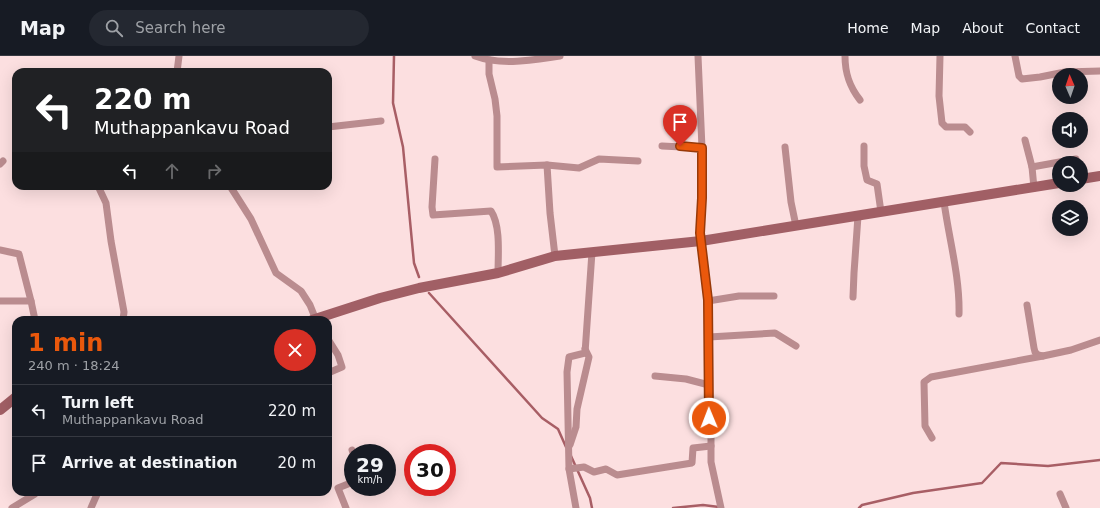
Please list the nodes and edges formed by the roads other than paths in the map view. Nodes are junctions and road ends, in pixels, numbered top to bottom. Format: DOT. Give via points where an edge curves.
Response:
graph roads {
  1 [pos="179,56"];
  2 [pos="475,56"];
  3 [pos="560,56"];
  4 [pos="698,56"];
  5 [pos="845,56"];
  6 [pos="940,56"];
  7 [pos="1015,56"];
  8 [pos="489,60"];
  9 [pos="178,68"];
  10 [pos="1100,71"];
  11 [pos="860,100"];
  12 [pos="381,121"];
  13 [pos="332,127"];
  14 [pos="970,132"];
  15 [pos="1025,140"];
  16 [pos="662,146"];
  17 [pos="864,146"];
  18 [pos="702,148"];
  19 [pos="785,148"];
  20 [pos="435,159"];
  21 [pos="638,161"];
  22 [pos="1052,163"];
  23 [pos="547,165"];
  24 [pos="1032,167"];
  25 [pos="1100,176"];
  26 [pos="1088,178"];
  27 [pos="1052,184"];
  28 [pos="1034,188"];
  29 [pos="100,190"];
  30 [pos="233,190"];
  31 [pos="944,202"];
  32 [pos="880,212"];
  33 [pos="858,216"];
  34 [pos="796,226"];
  35 [pos="701,241"];
  36 [pos="0,250"];
  37 [pos="592,252"];
  38 [pos="555,256"];
  39 [pos="498,273"];
  40 [pos="774,296"];
  41 [pos="853,297"];
  42 [pos="708,300"];
  43 [pos="0,301"];
  44 [pos="31,301"];
  45 [pos="1027,305"];
  46 [pos="959,314"];
  47 [pos="34,316"];
  48 [pos="124,316"];
  49 [pos="313,316"];
  50 [pos="325,316"];
  51 [pos="709,337"];
  52 [pos="1100,340"];
  53 [pos="332,345"];
  54 [pos="796,346"];
  55 [pos="585,349"];
  56 [pos="1043,356"];
  57 [pos="332,371"];
  58 [pos="655,376"];
  59 [pos="709,385"];
  60 [pos="12,400"];
  61 [pos="0,410"];
  62 [pos="932,438"];
  63 [pos="711,446"];
  64 [pos="568,450"];
  65 [pos="568,469"];
  66 [pos="344,486"];
  67 [pos="1060,494"];
  68 [pos="32,496"];
  69 [pos="96,496"];
  70 [pos="12,508"];
  71 [pos="92,508"];
  72 [pos="346,508"];
  73 [pos="576,508"];
  74 [pos="721,508"];
  75 [pos="1066,508"];
  1 -- 9 [label="street"];
  2 -- 8 [label="street"];
  3 -- 8 [label="street" via="502,62"];
  4 -- 18 [label="street"];
  5 -- 11 [label="street" via="848,81"];
  6 -- 14 [label="street" via="939,96 942,123 946,127 965,127"];
  7 -- 10 [label="street" via="1022,79 1065,72"];
  8 -- 23 [label="street" via="497,116 497,167"];
  12 -- 13 [label="street"];
  15 -- 24 [label="street"];
  16 -- 18 [label="street"];
  17 -- 32 [label="street" via="867,180 877,184"];
  18 -- 35 [label="street"];
  19 -- 34 [label="street"];
  20 -- 39 [label="street" via="433,215 491,211 495,217"];
  21 -- 23 [label="street" via="599,159 579,168"];
  22 -- 24 [label="street"];
  23 -- 38 [label="street"];
  24 -- 28 [label="street"];
  25 -- 26 [label="street"];
  27 -- 28 [label="street"];
  28 -- 31 [label="street"];
  29 -- 48 [label="street" via="106,203"];
  30 -- 49 [label="street" via="251,219 276,273 301,291 310,305"];
  31 -- 32 [label="street"];
  31 -- 46 [label="street" via="956,271"];
  32 -- 33 [label="street"];
  33 -- 34 [label="street"];
  33 -- 41 [label="street"];
  34 -- 35 [label="street"];
  35 -- 37 [label="street"];
  35 -- 42 [label="street"];
  36 -- 44 [label="street" via="18,254"];
  37 -- 38 [label="street"];
  37 -- 55 [label="street"];
  38 -- 39 [label="street"];
  39 -- 50 [label="street" via="419,288"];
  40 -- 42 [label="street" via="739,296"];
  42 -- 51 [label="street"];
  43 -- 44 [label="street"];
  44 -- 47 [label="street"];
  45 -- 56 [label="street" via="1035,352"];
  51 -- 54 [label="street" via="775,333"];
  51 -- 59 [label="street"];
  52 -- 56 [label="street"];
  53 -- 57 [label="street" via="342,367"];
  55 -- 64 [label="street" via="589,357 577,409 576,427"];
  55 -- 64 [label="street" via="585,353 569,357"];
  56 -- 62 [label="street" via="931,377 924,382 925,426"];
  58 -- 59 [label="street" via="692,380"];
  59 -- 63 [label="street"];
  60 -- 61 [label="street"];
  63 -- 65 [label="street" via="693,448 692,463 617,475 606,469 594,472 584,467"];
  63 -- 74 [label="street" via="711,462"];
  64 -- 65 [label="street"];
  65 -- 73 [label="street"];
  66 -- 72 [label="street" via="338,488"];
  67 -- 75 [label="street"];
  68 -- 70 [label="street"];
  69 -- 71 [label="street"];
}
